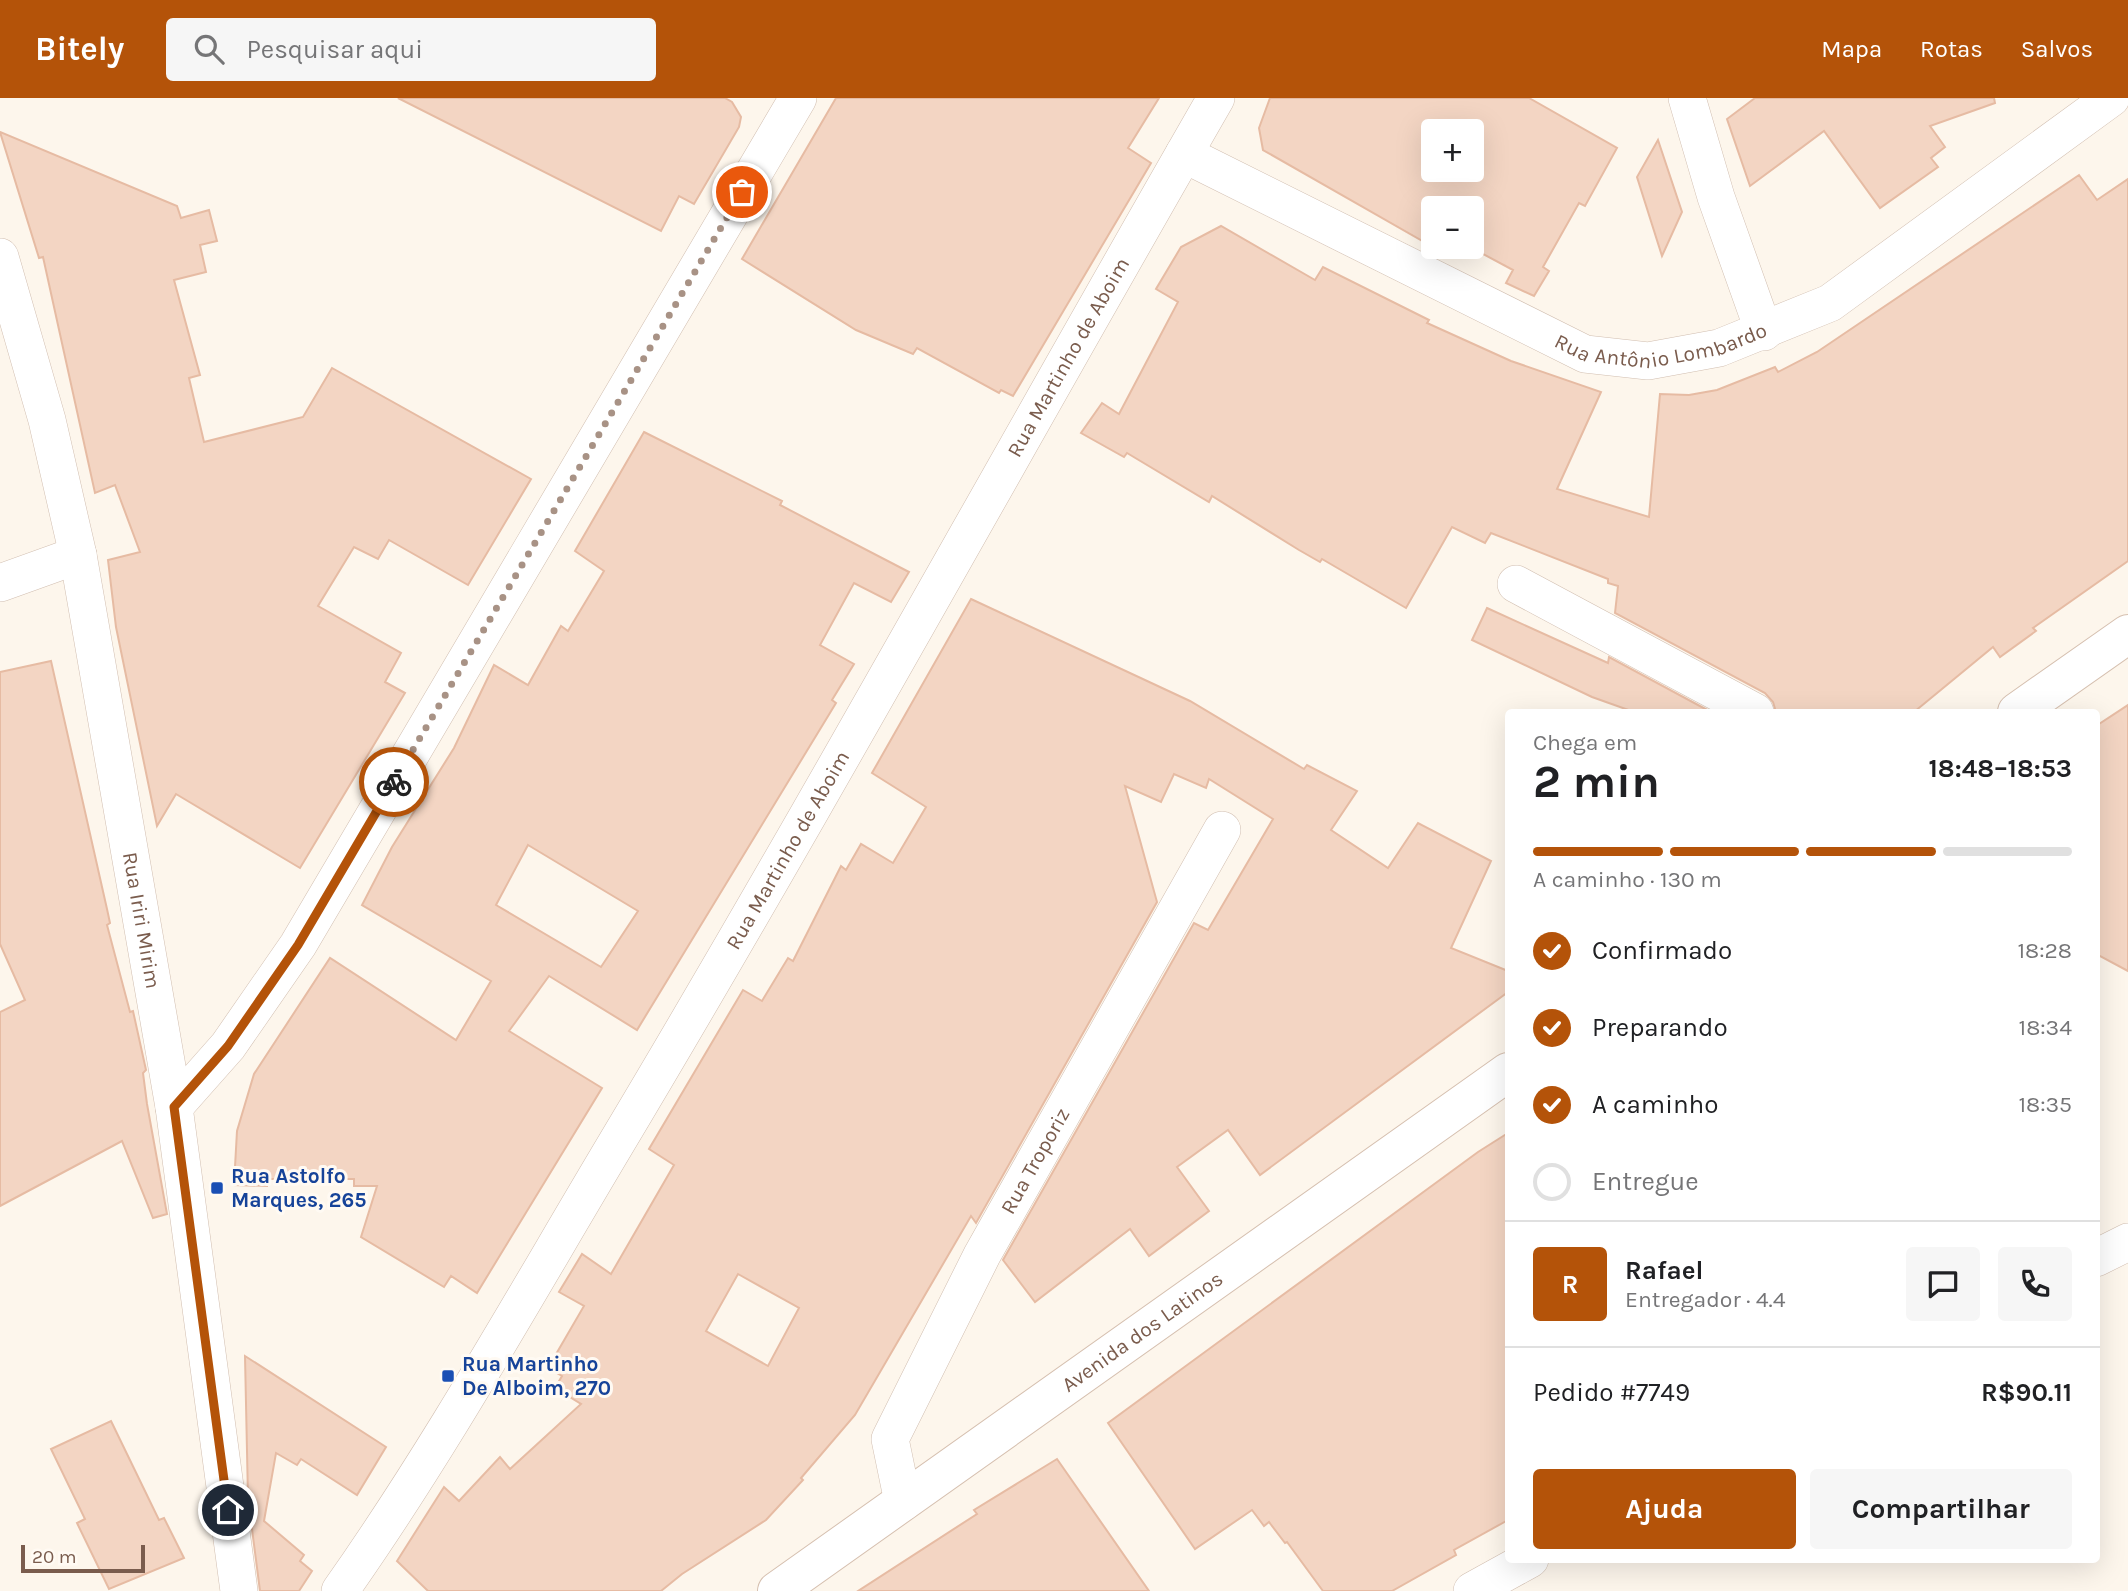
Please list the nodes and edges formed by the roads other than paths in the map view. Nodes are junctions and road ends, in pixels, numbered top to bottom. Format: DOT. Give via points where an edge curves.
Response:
graph roads {
  1 [pos="798,98"];
  2 [pos="1216,98"];
  3 [pos="1687,98"];
  4 [pos="2097,103"];
  5 [pos="1184,153"];
  6 [pos="0,257"];
  7 [pos="1764,332"];
  8 [pos="78,555"];
  9 [pos="0,583"];
  10 [pos="1516,584"];
  11 [pos="2128,634"];
  12 [pos="1749,709"];
  13 [pos="2021,709"];
  14 [pos="1222,830"];
  15 [pos="1505,1074"];
  16 [pos="174,1107"];
  17 [pos="2128,1242"];
  18 [pos="2100,1256"];
  19 [pos="903,1502"];
  20 [pos="1523,1563"];
  21 [pos="239,1591"];
  22 [pos="340,1591"];
  23 [pos="777,1591"];
  24 [pos="1472,1591"];
  1 -- 16 [label="street" via="298,945 228,1046"];
  2 -- 5 [label="street, Rua Martinho de Aboim"];
  3 -- 7 [label="street"];
  4 -- 7 [label="street, Rua Antônio Lombardo" via="1830,303"];
  5 -- 7 [label="street, Rua Antônio Lombardo" via="1585,354 1648,361 1719,348"];
  5 -- 22 [label="street, Rua Martinho de Aboim" via="737,942 497,1344"];
  6 -- 8 [label="street, Rua Iriri Mirim" via="47,420"];
  8 -- 9 [label="street"];
  8 -- 16 [label="street, Rua Iriri Mirim"];
  10 -- 12 [label="street"];
  11 -- 13 [label="main road"];
  14 -- 19 [label="street, Rua Troporiz" via="982,1255 890,1439"];
  15 -- 19 [label="main road, Avenida dos Latinos"];
  16 -- 21 [label="street, Rua Iriri Mirim"];
  17 -- 18 [label="street"];
  19 -- 23 [label="main road, Avenida dos Latinos"];
  20 -- 24 [label="street"];
}
